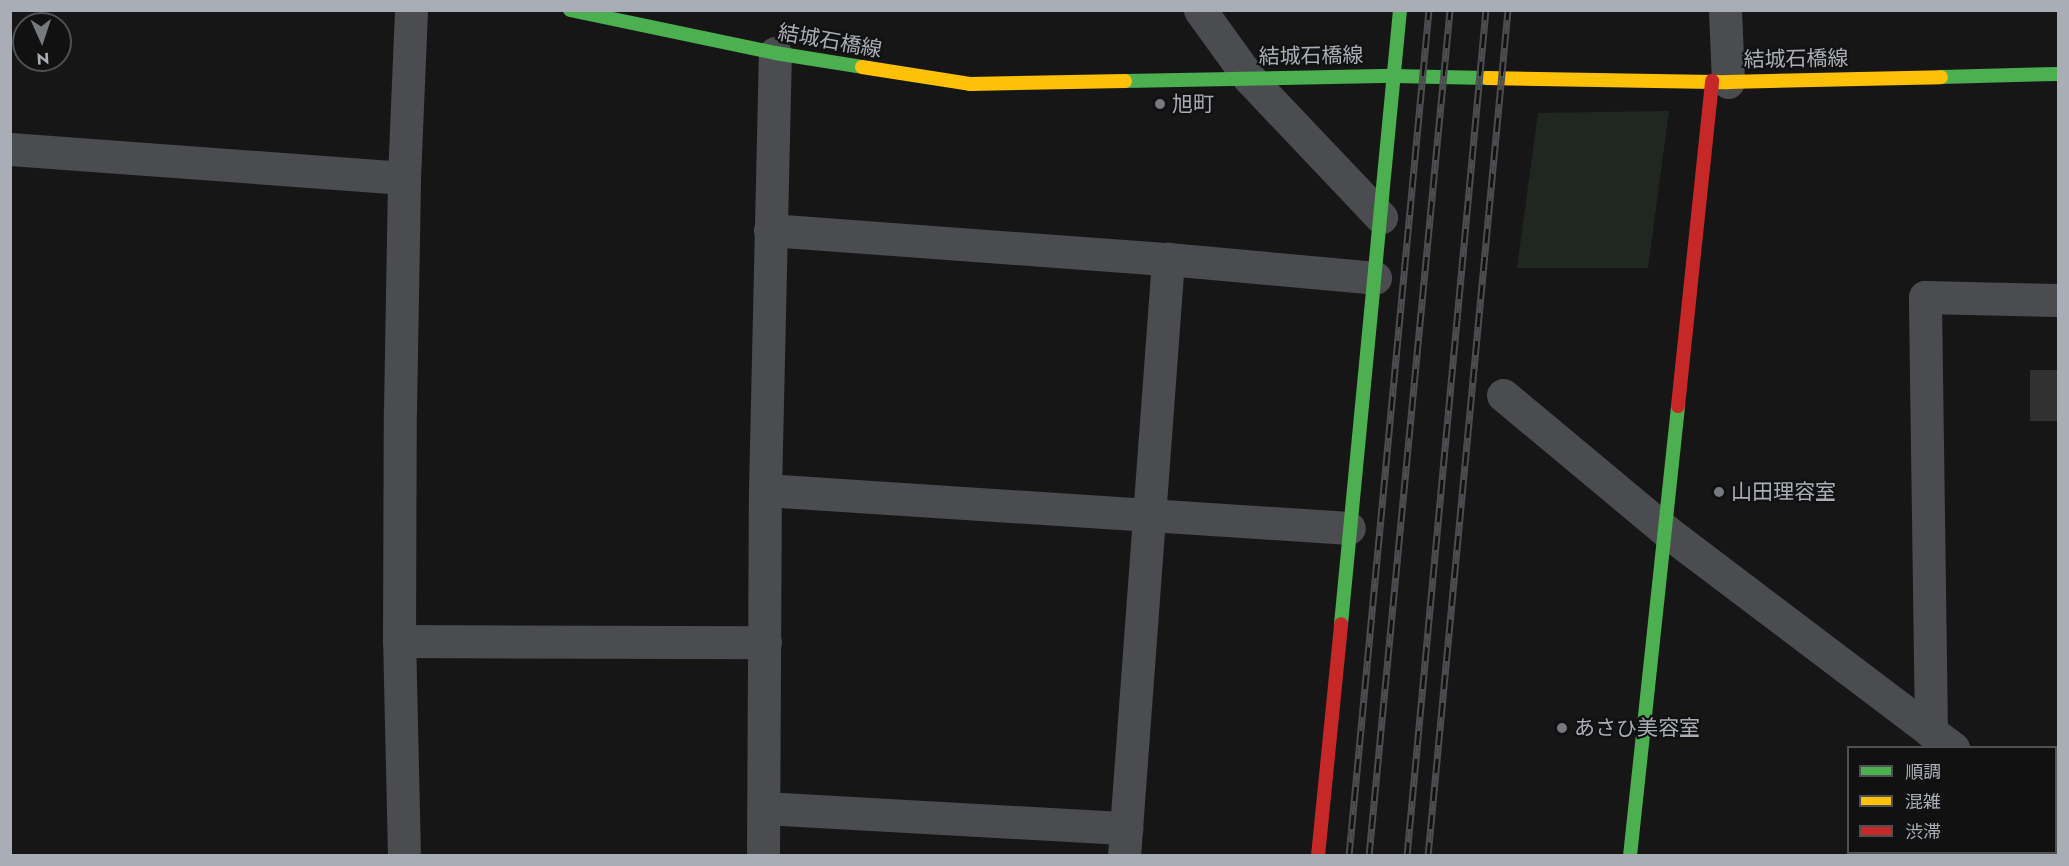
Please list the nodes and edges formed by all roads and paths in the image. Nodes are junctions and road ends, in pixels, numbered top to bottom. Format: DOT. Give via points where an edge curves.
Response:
graph roads {
  1 [pos="411,10"];
  2 [pos="570,10"];
  3 [pos="1200,10"];
  4 [pos="1400,10"];
  5 [pos="1725,10"];
  6 [pos="775,53"];
  7 [pos="2058,74"];
  8 [pos="1394,76"];
  9 [pos="1249,78"];
  10 [pos="1720,82"];
  11 [pos="10,149"];
  12 [pos="404,178"];
  13 [pos="1381,217"];
  14 [pos="770,230"];
  15 [pos="1168,259"];
  16 [pos="1375,278"];
  17 [pos="2058,300"];
  18 [pos="1503,395"];
  19 [pos="765,490"];
  20 [pos="1151,513"];
  21 [pos="1349,528"];
  22 [pos="1666,531"];
  23 [pos="399,640"];
  24 [pos="765,642"];
  25 [pos="1942,740"];
  26 [pos="764,808"];
  27 [pos="1125,842"];
  28 [pos="404,855"];
  29 [pos="763,855"];
  30 [pos="1318,855"];
  31 [pos="1630,855"];
  1 -- 12 [label="street"];
  2 -- 6 [label="street, 結城石橋線"];
  3 -- 9 [label="street"];
  4 -- 8 [label="street"];
  5 -- 10 [label="street"];
  6 -- 9 [label="street, 結城石橋線" via="970,84"];
  6 -- 14 [label="street"];
  7 -- 10 [label="street, 結城石橋線"];
  8 -- 9 [label="street, 結城石橋線"];
  8 -- 10 [label="street, 結城石橋線"];
  8 -- 13 [label="street"];
  9 -- 13 [label="street"];
  10 -- 22 [label="street"];
  11 -- 12 [label="street"];
  12 -- 23 [label="street"];
  13 -- 16 [label="street"];
  14 -- 15 [label="street"];
  14 -- 19 [label="street"];
  15 -- 16 [label="street"];
  15 -- 20 [label="street"];
  16 -- 21 [label="street"];
  17 -- 25 [label="street" via="1925,297"];
  18 -- 22 [label="street"];
  19 -- 20 [label="street"];
  19 -- 24 [label="street"];
  20 -- 21 [label="street"];
  20 -- 27 [label="street"];
  21 -- 30 [label="street"];
  22 -- 25 [label="street"];
  22 -- 31 [label="street"];
  23 -- 24 [label="street"];
  23 -- 28 [label="street"];
  24 -- 26 [label="street"];
  26 -- 27 [label="street"];
  26 -- 29 [label="street"];
}
